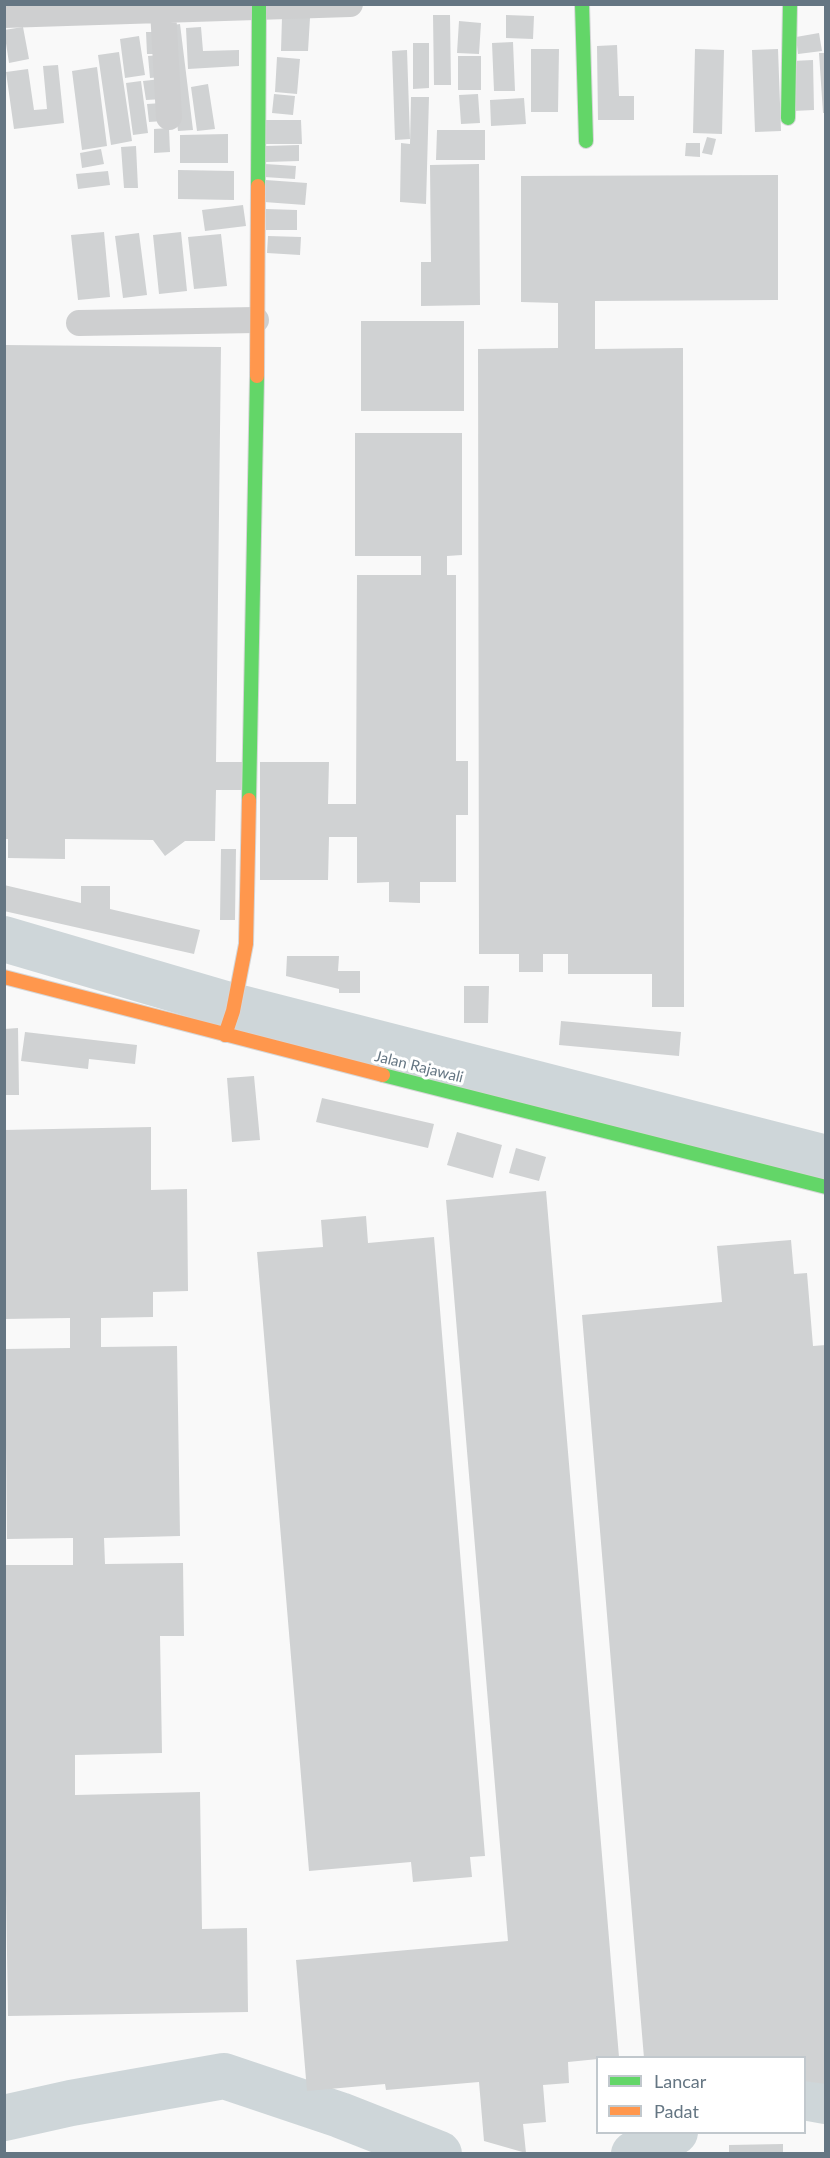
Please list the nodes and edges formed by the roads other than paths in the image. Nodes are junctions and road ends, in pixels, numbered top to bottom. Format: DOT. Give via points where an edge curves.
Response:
graph roads {
  1 [pos="350,4"];
  2 [pos="582,4"];
  3 [pos="790,4"];
  4 [pos="259,6"];
  5 [pos="199,7"];
  6 [pos="163,10"];
  7 [pos="4,15"];
  8 [pos="169,117"];
  9 [pos="788,118"];
  10 [pos="586,141"];
  11 [pos="256,320"];
  12 [pos="79,323"];
  13 [pos="4,977"];
  14 [pos="225,1035"];
  15 [pos="825,1187"];
  1 -- 4 [label="street"];
  2 -- 10 [label="street"];
  3 -- 9 [label="street"];
  4 -- 5 [label="street"];
  4 -- 11 [label="street"];
  5 -- 6 [label="street"];
  6 -- 7 [label="street"];
  6 -- 8 [label="street"];
  11 -- 12 [label="street"];
  11 -- 14 [label="street" via="257,463 246,944"];
  13 -- 14 [label="street, Jalan Rajawali"];
  14 -- 15 [label="street, Jalan Rajawali"];
}
